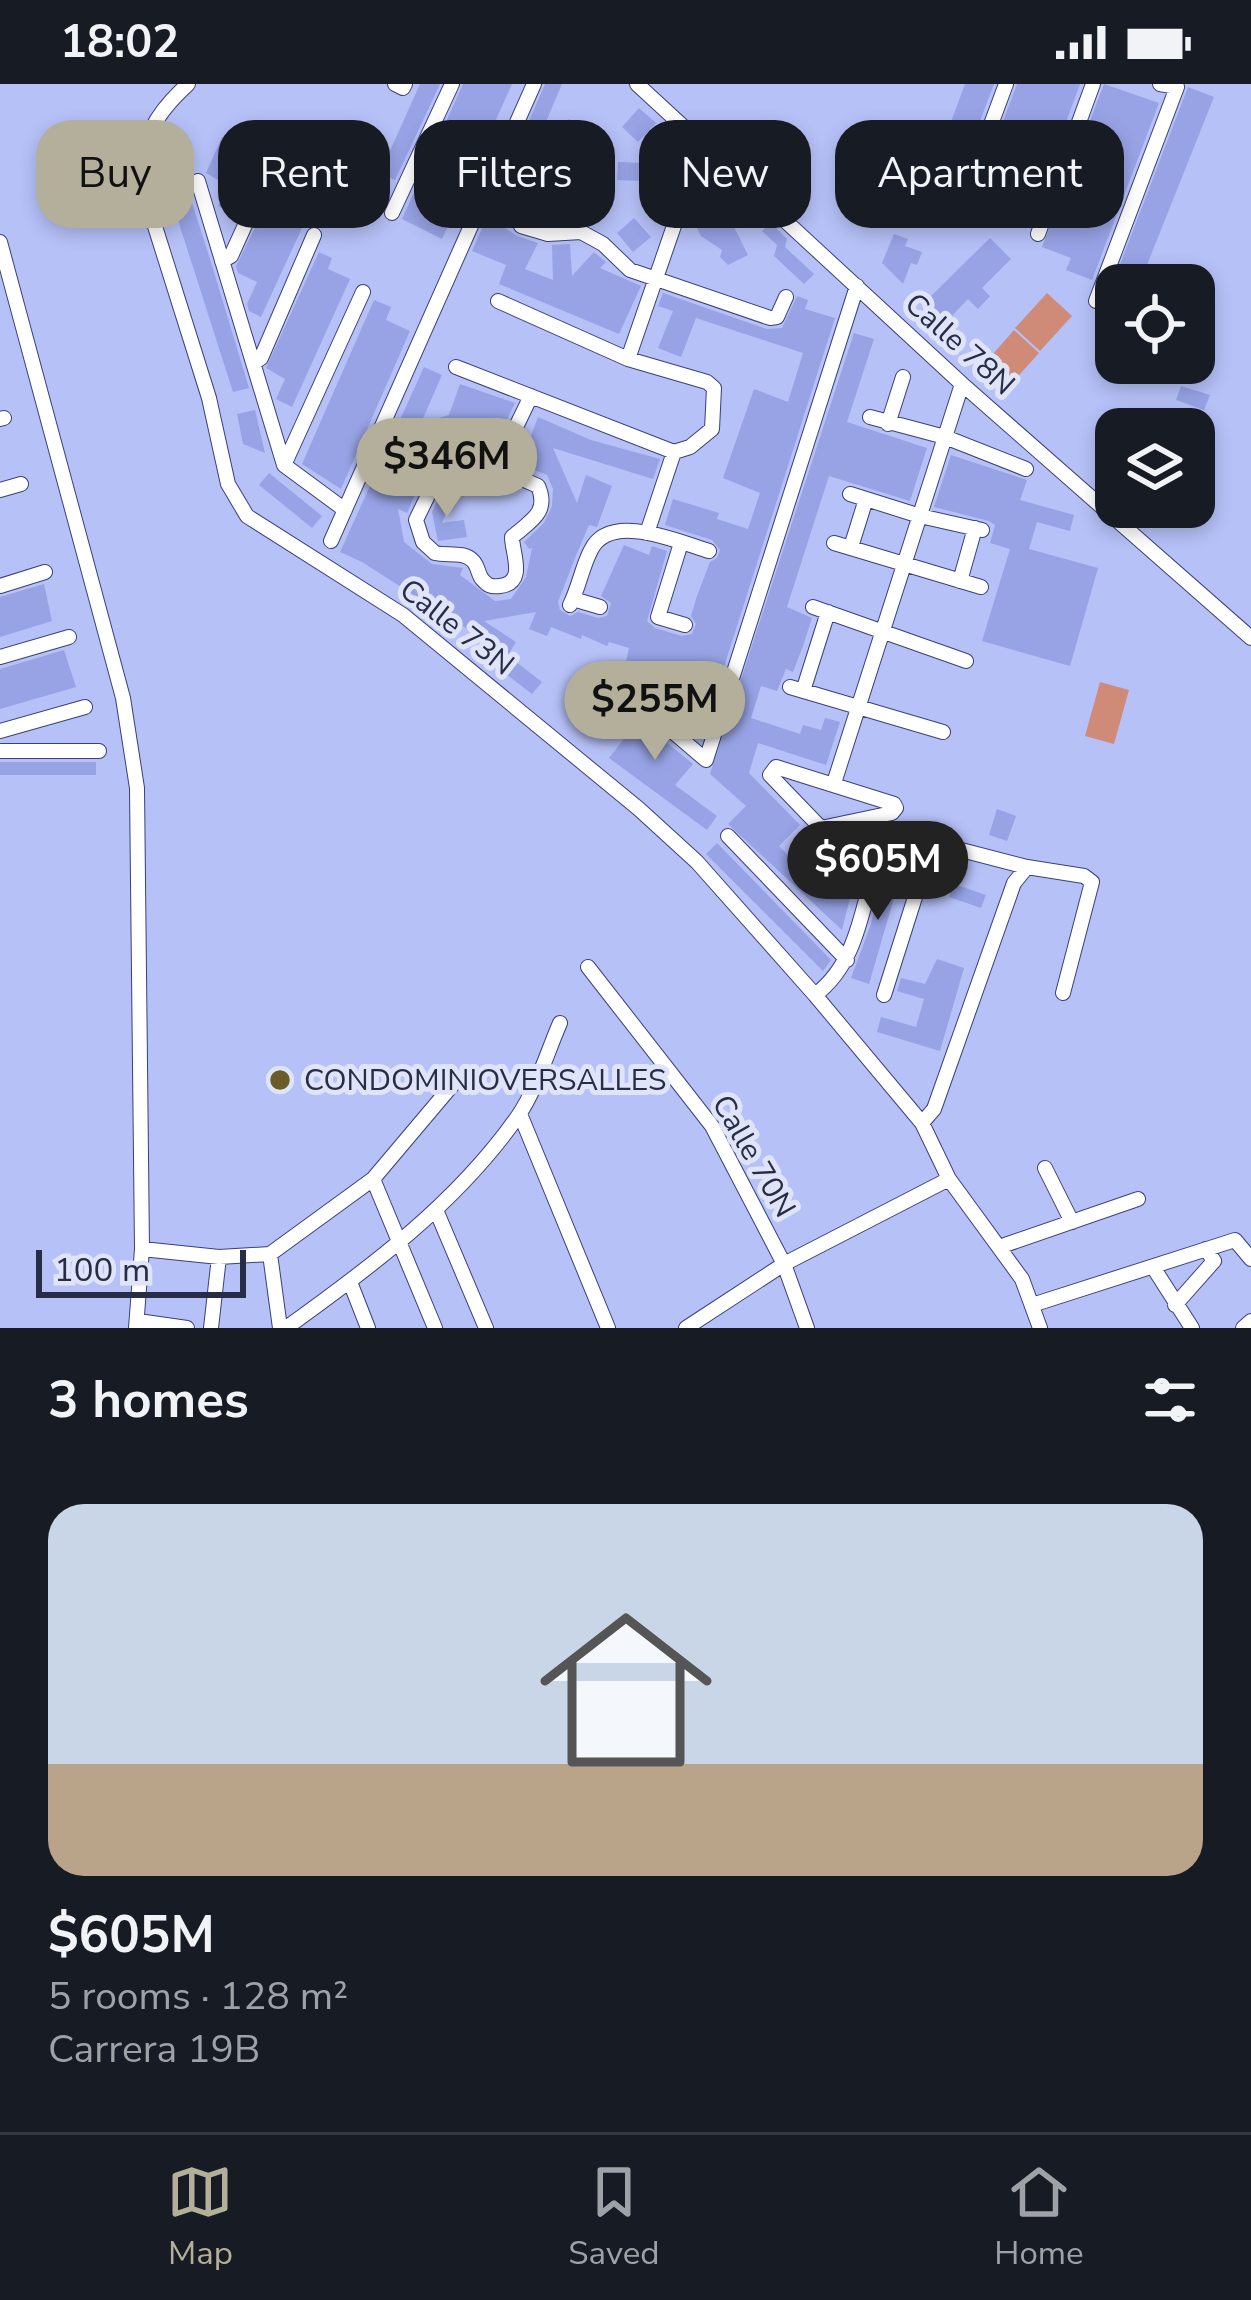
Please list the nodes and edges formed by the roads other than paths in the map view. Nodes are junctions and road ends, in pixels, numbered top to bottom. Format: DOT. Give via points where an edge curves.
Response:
graph roads {
  1 [pos="188,84"];
  2 [pos="395,84"];
  3 [pos="405,84"];
  4 [pos="452,84"];
  5 [pos="534,84"];
  6 [pos="637,84"];
  7 [pos="1006,84"];
  8 [pos="1093,84"];
  9 [pos="1160,84"];
  10 [pos="675,120"];
  11 [pos="993,120"];
  12 [pos="198,181"];
  13 [pos="392,213"];
  14 [pos="244,228"];
  15 [pos="527,228"];
  16 [pos="580,228"];
  17 [pos="674,228"];
  18 [pos="794,228"];
  19 [pos="580,232"];
  20 [pos="1038,234"];
  21 [pos="314,235"];
  22 [pos="0,242"];
  23 [pos="222,261"];
  24 [pos="1110,264"];
  25 [pos="657,280"];
  26 [pos="857,286"];
  27 [pos="363,292"];
  28 [pos="786,297"];
  29 [pos="498,301"];
  30 [pos="628,359"];
  31 [pos="254,363"];
  32 [pos="456,367"];
  33 [pos="903,377"];
  34 [pos="962,384"];
  35 [pos="531,396"];
  36 [pos="870,417"];
  37 [pos="888,424"];
  38 [pos="945,437"];
  39 [pos="674,452"];
  40 [pos="284,465"];
  41 [pos="497,466"];
  42 [pos="1025,469"];
  43 [pos="21,484"];
  44 [pos="0,490"];
  45 [pos="850,494"];
  46 [pos="866,499"];
  47 [pos="345,510"];
  48 [pos="920,516"];
  49 [pos="647,533"];
  50 [pos="331,541"];
  51 [pos="834,542"];
  52 [pos="681,543"];
  53 [pos="851,548"];
  54 [pos="709,550"];
  55 [pos="904,564"];
  56 [pos="45,572"];
  57 [pos="960,581"];
  58 [pos="0,586"];
  59 [pos="981,587"];
  60 [pos="599,607"];
  61 [pos="685,626"];
  62 [pos="882,630"];
  63 [pos="69,638"];
  64 [pos="1251,638"];
  65 [pos="0,657"];
  66 [pos="966,661"];
  67 [pos="722,706"];
  68 [pos="85,707"];
  69 [pos="858,707"];
  70 [pos="0,731"];
  71 [pos="943,732"];
  72 [pos="99,751"];
  73 [pos="0,752"];
  74 [pos="834,783"];
  75 [pos="728,836"];
  76 [pos="1027,867"];
  77 [pos="874,869"];
  78 [pos="851,875"];
  79 [pos="869,887"];
  80 [pos="847,960"];
  81 [pos="588,967"];
  82 [pos="1064,993"];
  83 [pos="815,995"];
  84 [pos="884,995"];
  85 [pos="560,1023"];
  86 [pos="454,1083"];
  87 [pos="520,1114"];
  88 [pos="922,1123"];
  89 [pos="1045,1168"];
  90 [pos="373,1179"];
  91 [pos="950,1179"];
  92 [pos="1138,1199"];
  93 [pos="436,1210"];
  94 [pos="1072,1222"];
  95 [pos="402,1241"];
  96 [pos="999,1246"];
  97 [pos="142,1249"];
  98 [pos="1206,1250"];
  99 [pos="270,1254"];
  100 [pos="218,1257"];
  101 [pos="1251,1259"];
  102 [pos="784,1264"];
  103 [pos="1153,1267"];
  104 [pos="350,1282"];
  105 [pos="1032,1305"];
  106 [pos="1175,1305"];
  107 [pos="1251,1321"];
  108 [pos="137,1324"];
  109 [pos="187,1328"];
  110 [pos="211,1328"];
  111 [pos="283,1328"];
  112 [pos="368,1328"];
  113 [pos="435,1328"];
  114 [pos="486,1328"];
  115 [pos="608,1328"];
  116 [pos="686,1328"];
  117 [pos="808,1328"];
  118 [pos="1040,1328"];
  119 [pos="1192,1328"];
  120 [pos="1244,1328"];
  1 -- 83 [label="street, Calle 73N" via="151,127 142,185 229,484 247,516 403,615 639,809"];
  2 -- 3 [label="street"];
  4 -- 13 [label="street"];
  5 -- 47 [label="street"];
  6 -- 10 [label="street, Calle 78N"];
  7 -- 11 [label="street"];
  8 -- 20 [label="street"];
  9 -- 24 [label="street" via="1177,87"];
  12 -- 23 [label="street"];
  14 -- 23 [label="street"];
  15 -- 19 [label="street"];
  16 -- 19 [label="street"];
  17 -- 25 [label="street"];
  18 -- 26 [label="street, Calle 78N"];
  19 -- 25 [label="street"];
  21 -- 31 [label="street"];
  22 -- 97 [label="street" via="123,698 137,788"];
  23 -- 31 [label="street"];
  25 -- 28 [label="street" via="770,318"];
  25 -- 30 [label="street"];
  26 -- 34 [label="street, Calle 78N"];
  26 -- 67 [label="street"];
  27 -- 40 [label="street"];
  29 -- 30 [label="street"];
  30 -- 39 [label="street" via="714,388 712,429"];
  31 -- 40 [label="street"];
  32 -- 35 [label="street"];
  33 -- 37 [label="street"];
  34 -- 38 [label="street"];
  34 -- 64 [label="street, Calle 78N"];
  35 -- 39 [label="street"];
  35 -- 41 [label="street"];
  36 -- 37 [label="street"];
  37 -- 38 [label="street"];
  38 -- 42 [label="street"];
  38 -- 48 [label="street"];
  39 -- 49 [label="street"];
  40 -- 47 [label="street"];
  41 -- 41 [label="street" via="538,486 542,502 534,522 512,537 512,582 490,586 473,561 435,553 416,520 447,451"];
  43 -- 44 [label="street"];
  45 -- 46 [label="street"];
  46 -- 48 [label="street"];
  46 -- 53 [label="street"];
  47 -- 50 [label="street"];
  48 -- 55 [label="street"];
  48 -- 57 [label="street" via="979,529"];
  49 -- 52 [label="street"];
  49 -- 60 [label="street" via="620,531 592,544 572,602"];
  51 -- 53 [label="street"];
  52 -- 54 [label="street"];
  52 -- 61 [label="street" via="658,617"];
  53 -- 55 [label="street"];
  55 -- 57 [label="street"];
  55 -- 62 [label="street"];
  56 -- 58 [label="street"];
  57 -- 59 [label="street"];
  62 -- 66 [label="street"];
  62 -- 69 [label="street"];
  62 -- 69 [label="street" via="821,610 796,689"];
  63 -- 65 [label="street"];
  67 -- 67 [label="street" via="706,760 652,714 660,699"];
  68 -- 70 [label="street"];
  69 -- 71 [label="street"];
  69 -- 74 [label="street"];
  72 -- 73 [label="street"];
  74 -- 74 [label="street" via="894,804 896,808 821,828 770,775 776,766"];
  75 -- 80 [label="street"];
  76 -- 82 [label="street" via="1092,882"];
  76 -- 84 [label="street" via="934,847"];
  76 -- 88 [label="street"];
  77 -- 79 [label="street"];
  78 -- 79 [label="street"];
  79 -- 80 [label="street"];
  80 -- 83 [label="street"];
  81 -- 102 [label="street, Calle 70N" via="712,1126"];
  83 -- 88 [label="street, Calle 73N"];
  85 -- 87 [label="street"];
  86 -- 90 [label="street"];
  87 -- 93 [label="street"];
  87 -- 115 [label="street"];
  88 -- 91 [label="street, Calle 73N"];
  89 -- 94 [label="street"];
  90 -- 95 [label="street"];
  90 -- 99 [label="street"];
  91 -- 96 [label="street, Calle 73N"];
  91 -- 102 [label="street"];
  92 -- 94 [label="street"];
  93 -- 95 [label="street"];
  93 -- 114 [label="street"];
  94 -- 96 [label="street"];
  95 -- 104 [label="street"];
  95 -- 113 [label="street"];
  96 -- 105 [label="street, Calle 73N"];
  97 -- 100 [label="street"];
  97 -- 108 [label="street"];
  98 -- 101 [label="street" via="1234,1240"];
  98 -- 103 [label="street"];
  98 -- 106 [label="street" via="1214,1261"];
  99 -- 100 [label="street"];
  99 -- 111 [label="street"];
  100 -- 110 [label="street"];
  102 -- 116 [label="street"];
  102 -- 117 [label="street, Calle 70N"];
  103 -- 105 [label="street"];
  103 -- 106 [label="street"];
  104 -- 111 [label="street"];
  104 -- 112 [label="street"];
  105 -- 118 [label="street, Calle 73N"];
  106 -- 119 [label="street"];
  107 -- 120 [label="street"];
  108 -- 109 [label="street"];
}
